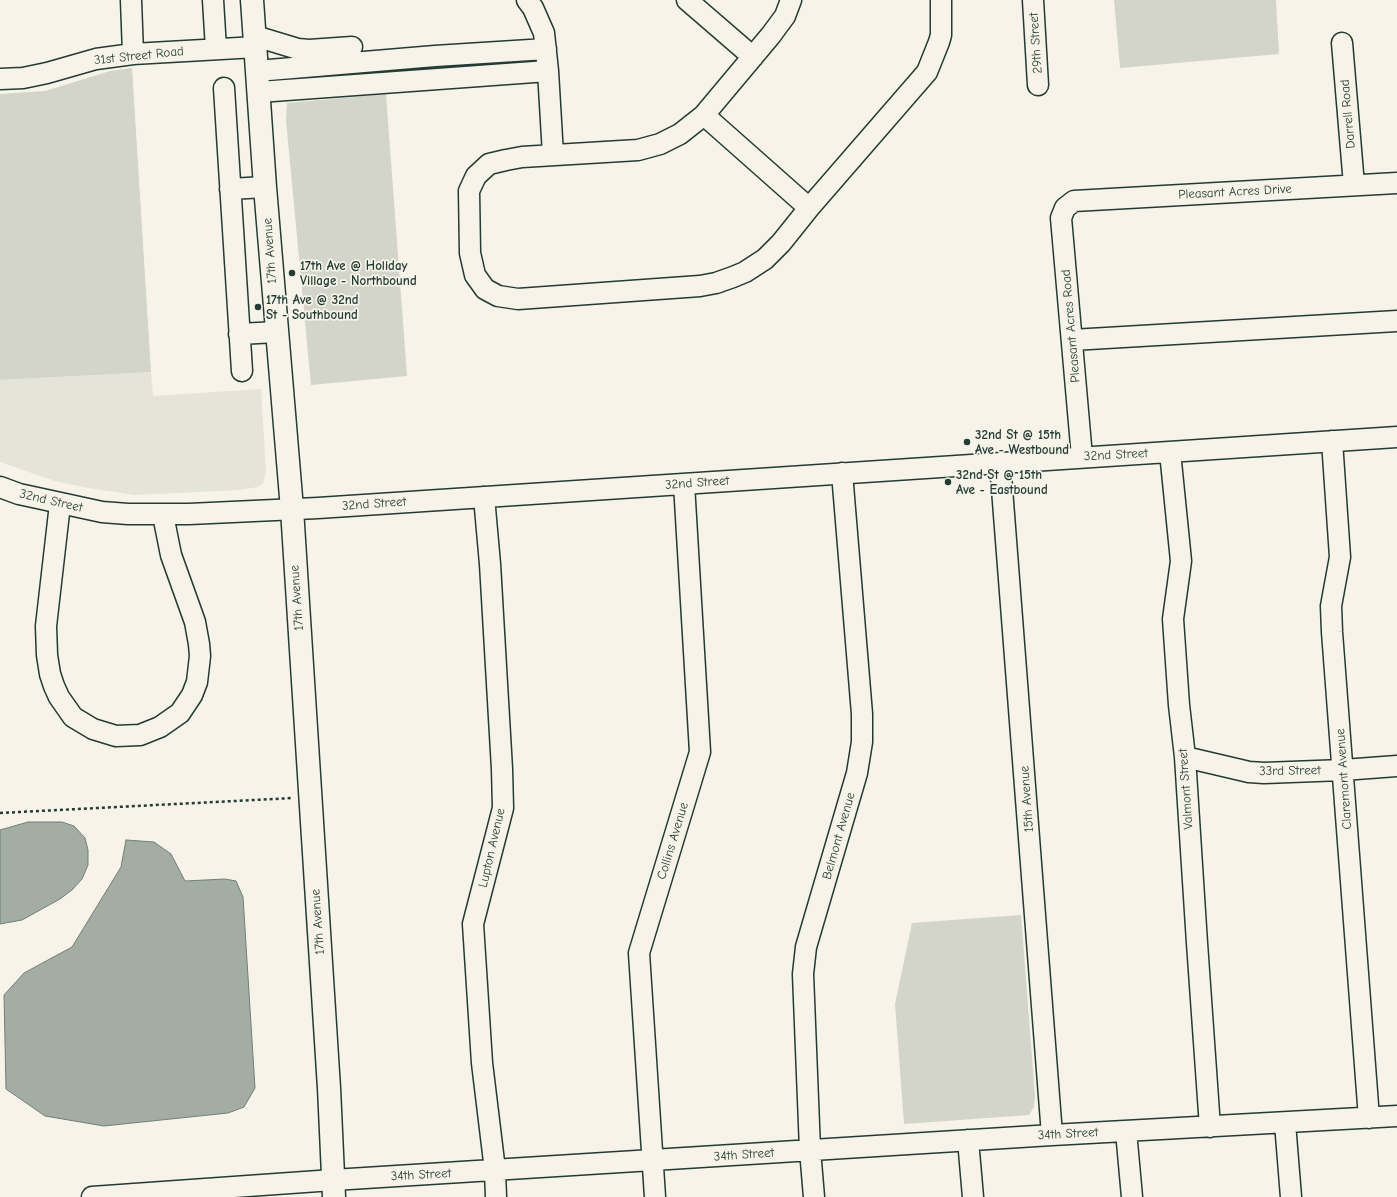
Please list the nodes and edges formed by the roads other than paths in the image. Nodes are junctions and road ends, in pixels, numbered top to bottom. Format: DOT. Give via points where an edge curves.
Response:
graph roads {
  1 [pos="131,0"];
  2 [pos="213,0"];
  3 [pos="252,0"];
  4 [pos="527,0"];
  5 [pos="687,0"];
  6 [pos="791,0"];
  7 [pos="941,0"];
  8 [pos="1033,0"];
  9 [pos="255,41"];
  10 [pos="1342,43"];
  11 [pos="352,47"];
  12 [pos="216,48"];
  13 [pos="546,49"];
  14 [pos="133,54"];
  15 [pos="753,57"];
  16 [pos="257,70"];
  17 [pos="548,71"];
  18 [pos="0,79"];
  19 [pos="1038,85"];
  20 [pos="224,88"];
  21 [pos="259,92"];
  22 [pos="704,115"];
  23 [pos="553,155"];
  24 [pos="1397,183"];
  25 [pos="1354,185"];
  26 [pos="265,187"];
  27 [pos="230,189"];
  28 [pos="1074,200"];
  29 [pos="809,208"];
  30 [pos="1397,321"];
  31 [pos="277,332"];
  32 [pos="239,334"];
  33 [pos="1072,340"];
  34 [pos="242,371"];
  35 [pos="1397,437"];
  36 [pos="1332,441"];
  37 [pos="1170,452"];
  38 [pos="1082,457"];
  39 [pos="1000,463"];
  40 [pos="842,473"];
  41 [pos="684,484"];
  42 [pos="0,487"];
  43 [pos="484,497"];
  44 [pos="60,504"];
  45 [pos="292,509"];
  46 [pos="163,515"];
  47 [pos="1185,757"];
  48 [pos="1397,766"];
  49 [pos="1343,770"];
  50 [pos="1397,1116"];
  51 [pos="1369,1118"];
  52 [pos="1285,1122"];
  53 [pos="1210,1127"];
  54 [pos="1126,1131"];
  55 [pos="1052,1135"];
  56 [pos="968,1140"];
  57 [pos="810,1150"];
  58 [pos="653,1160"];
  59 [pos="494,1170"];
  60 [pos="333,1189"];
  61 [pos="149,1195"];
  62 [pos="92,1197"];
  63 [pos="496,1197"];
  64 [pos="655,1197"];
  65 [pos="814,1197"];
  66 [pos="973,1197"];
  67 [pos="1132,1197"];
  68 [pos="1291,1197"];
  1 -- 14 [label="street"];
  2 -- 12 [label="street"];
  3 -- 9 [label="main road, 17th Avenue"];
  4 -- 13 [label="street" via="544,33"];
  5 -- 15 [label="street"];
  6 -- 15 [label="street" via="785,16"];
  7 -- 29 [label="street" via="941,35 927,72"];
  8 -- 19 [label="street, 29th Street"];
  9 -- 11 [label="street, 31st Street Road" via="309,50"];
  9 -- 12 [label="street, 31st Street Road"];
  9 -- 16 [label="main road, 17th Avenue"];
  10 -- 25 [label="street, Darrell Road"];
  12 -- 14 [label="street, 31st Street Road"];
  13 -- 16 [label="street"];
  13 -- 17 [label="street"];
  14 -- 18 [label="street, 31st Street Road" via="96,59 23,78"];
  15 -- 22 [label="street"];
  16 -- 21 [label="main road, 17th Avenue"];
  17 -- 21 [label="street"];
  17 -- 23 [label="street"];
  20 -- 27 [label="street"];
  21 -- 26 [label="main road, 17th Avenue"];
  22 -- 23 [label="street" via="680,134 646,148"];
  22 -- 29 [label="street"];
  23 -- 29 [label="street" via="522,157 489,164 476,176 469,191 470,253 476,276 492,294 518,298 716,283 745,272 765,259"];
  24 -- 25 [label="street, Pleasant Acres Drive"];
  25 -- 28 [label="street, Pleasant Acres Drive"];
  26 -- 27 [label="street"];
  26 -- 31 [label="main road, 17th Avenue"];
  27 -- 32 [label="street"];
  28 -- 33 [label="street, Pleasant Acres Road" via="1065,208 1061,218"];
  30 -- 33 [label="street"];
  31 -- 32 [label="street"];
  31 -- 45 [label="main road, 17th Avenue"];
  32 -- 34 [label="street"];
  33 -- 38 [label="street, Pleasant Acres Road"];
  35 -- 36 [label="street, 32nd Street"];
  36 -- 37 [label="street, 32nd Street"];
  36 -- 49 [label="street, Claremont Avenue" via="1340,557 1332,606 1332,632"];
  37 -- 38 [label="street, 32nd Street"];
  37 -- 47 [label="street, Valmont Street" via="1181,561 1173,619"];
  38 -- 39 [label="street, 32nd Street"];
  39 -- 40 [label="street, 32nd Street"];
  39 -- 55 [label="street, 15th Avenue"];
  40 -- 41 [label="street, 32nd Street"];
  40 -- 57 [label="street, Belmont Avenue" via="862,714 862,742 857,773 806,947 803,974"];
  41 -- 43 [label="street, 32nd Street"];
  41 -- 58 [label="street, Collins Avenue" via="700,752 639,953"];
  42 -- 44 [label="street, 32nd Street"];
  43 -- 45 [label="street, 32nd Street"];
  43 -- 59 [label="street, Lupton Avenue" via="491,572 503,808 473,924 482,1063"];
  44 -- 46 [label="street, 32nd Street" via="102,512"];
  44 -- 46 [label="street" via="47,607 47,655 50,674 59,697 73,717 93,730 116,736 140,735 160,727 180,713 197,682 200,656 195,622 171,555"];
  45 -- 46 [label="street, 32nd Street"];
  45 -- 60 [label="main road, 17th Avenue" via="329,1088"];
  47 -- 49 [label="street, 33rd Street" via="1248,772"];
  47 -- 53 [label="street, Valmont Street"];
  48 -- 49 [label="street, 33rd Street"];
  49 -- 51 [label="street, Claremont Avenue"];
  50 -- 51 [label="street, 34th Street"];
  51 -- 52 [label="street, 34th Street"];
  52 -- 53 [label="street, 34th Street"];
  52 -- 68 [label="street"];
  53 -- 54 [label="street, 34th Street"];
  54 -- 55 [label="street, 34th Street"];
  54 -- 67 [label="street"];
  55 -- 56 [label="street, 34th Street"];
  56 -- 57 [label="street, 34th Street"];
  56 -- 66 [label="street"];
  57 -- 58 [label="street, 34th Street"];
  57 -- 65 [label="street, Belmont Avenue"];
  58 -- 59 [label="street, 34th Street"];
  58 -- 64 [label="street, Collins Avenue"];
  59 -- 60 [label="street, 34th Street"];
  59 -- 63 [label="street, Lupton Avenue"];
  60 -- 61 [label="street, 34th Street"];
  61 -- 62 [label="street, 34th Street"];
}
